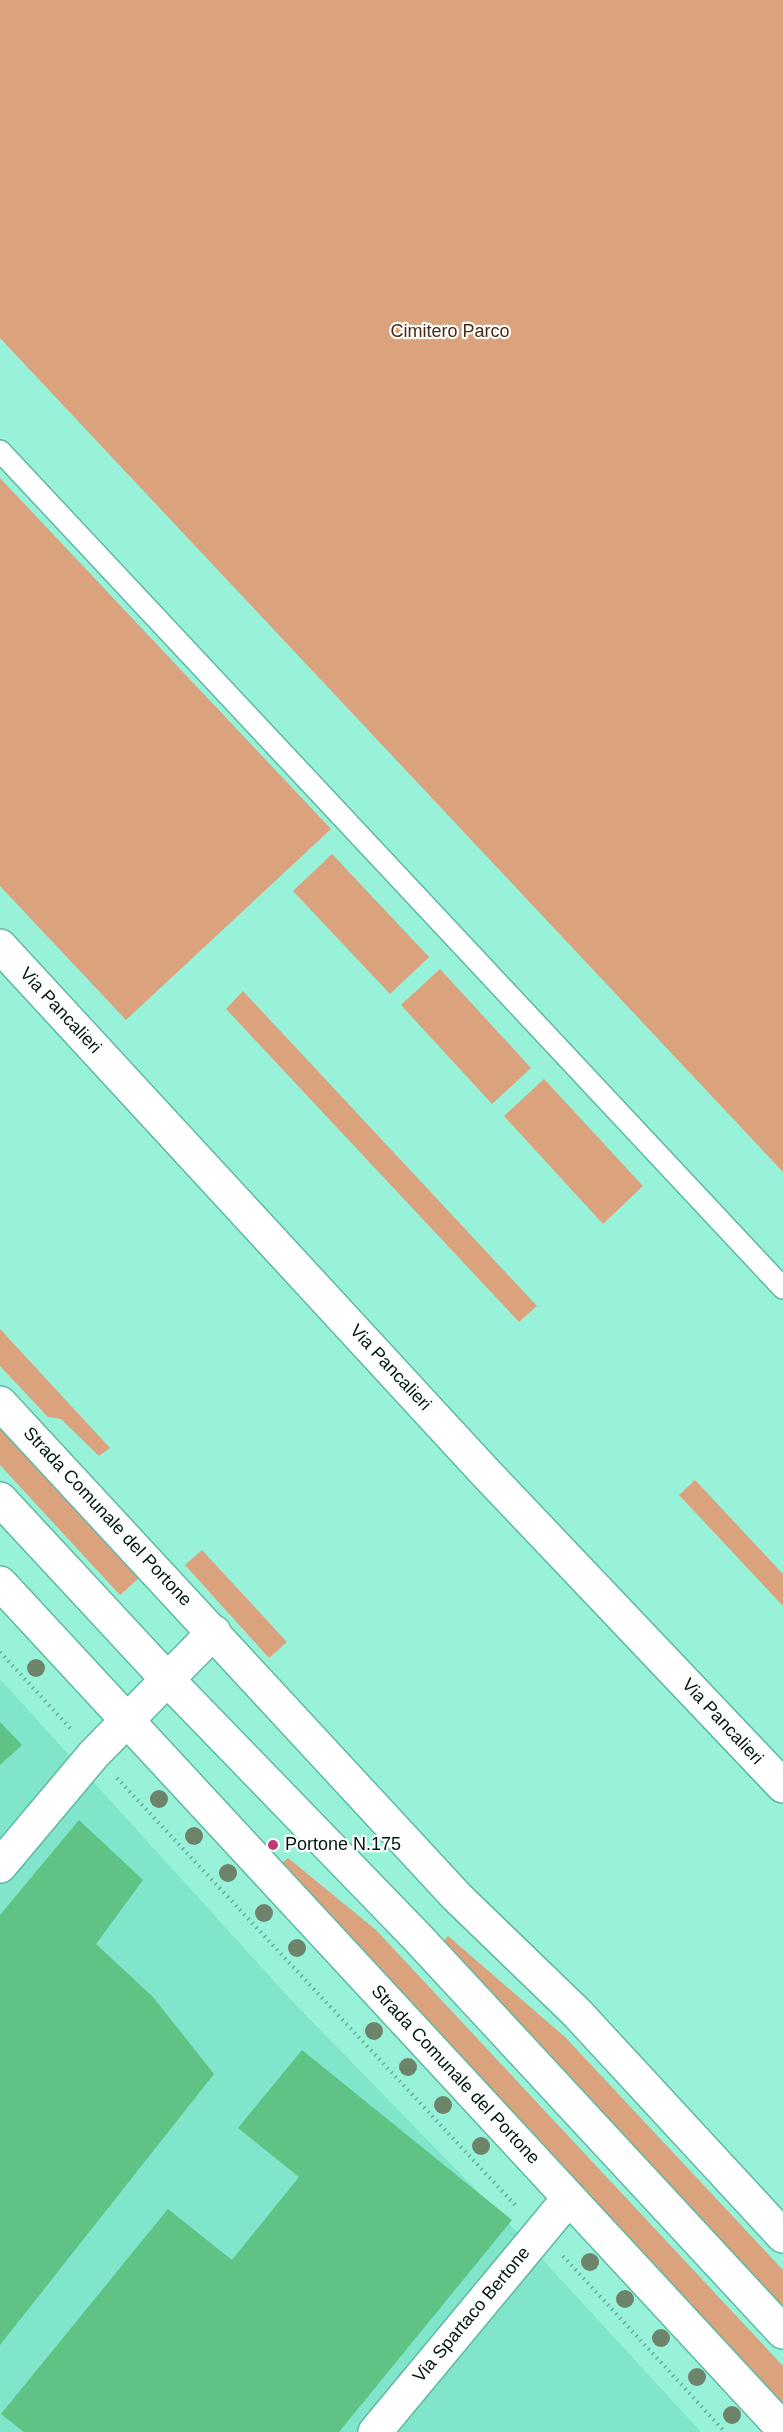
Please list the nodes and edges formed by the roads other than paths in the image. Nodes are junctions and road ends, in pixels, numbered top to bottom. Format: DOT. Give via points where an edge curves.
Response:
graph roads {
  1 [pos="0,451"];
  2 [pos="0,946"];
  3 [pos="783,1288"];
  4 [pos="0,1402"];
  5 [pos="0,1499"];
  6 [pos="0,1583"];
  7 [pos="213,1632"];
  8 [pos="167,1679"];
  9 [pos="127,1720"];
  10 [pos="783,1786"];
  11 [pos="0,1866"];
  12 [pos="569,2198"];
  13 [pos="783,2236"];
  14 [pos="783,2332"];
  15 [pos="783,2428"];
  16 [pos="375,2432"];
  1 -- 3 [label="lane"];
  2 -- 10 [label="street, Via Pancalieri" via="484,1471"];
  4 -- 7 [label="street, Strada Comunale del Portone"];
  5 -- 8 [label="street"];
  6 -- 9 [label="street, Strada Comunale del Portone"];
  7 -- 8 [label="street"];
  7 -- 13 [label="street, Strada Comunale del Portone" via="457,1897 577,2013"];
  8 -- 9 [label="street"];
  8 -- 14 [label="street" via="416,1936"];
  9 -- 11 [label="street"];
  9 -- 12 [label="street, Strada Comunale del Portone"];
  12 -- 15 [label="street, Strada Comunale del Portone"];
  12 -- 16 [label="street, Via Spartaco Bertone"];
}
